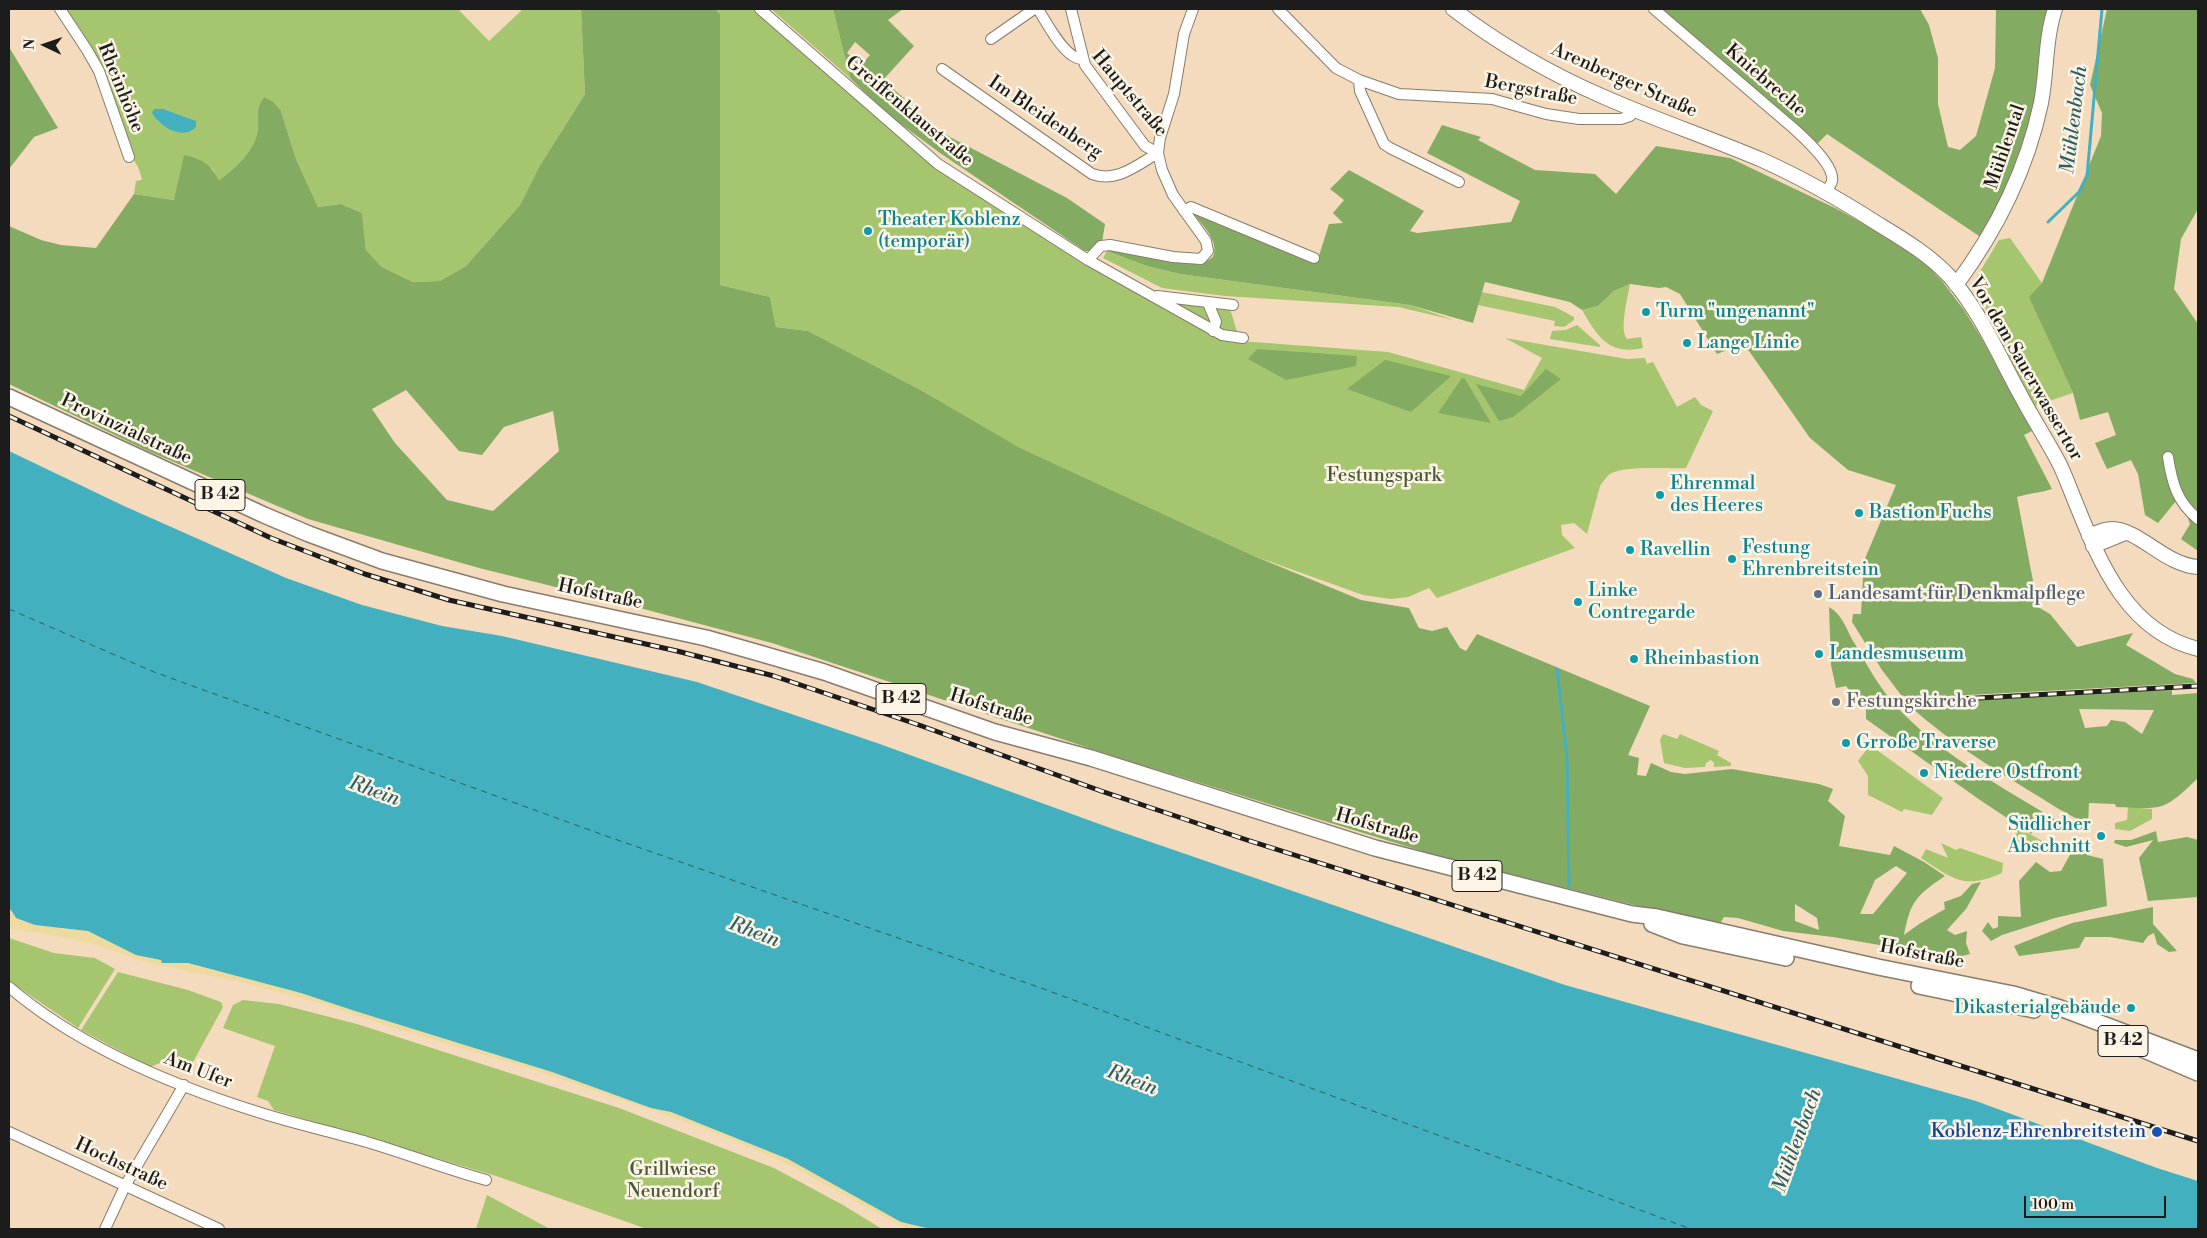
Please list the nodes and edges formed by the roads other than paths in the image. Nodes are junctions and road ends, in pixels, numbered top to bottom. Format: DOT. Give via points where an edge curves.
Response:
graph roads {
  1 [pos="60,9"];
  2 [pos="760,9"];
  3 [pos="1034,9"];
  4 [pos="1038,9"];
  5 [pos="1071,9"];
  6 [pos="1193,9"];
  7 [pos="1278,9"];
  8 [pos="1453,9"];
  9 [pos="1654,9"];
  10 [pos="2055,9"];
  11 [pos="992,39"];
  12 [pos="1082,59"];
  13 [pos="942,69"];
  14 [pos="1359,80"];
  15 [pos="1635,109"];
  16 [pos="1734,148"];
  17 [pos="1158,153"];
  18 [pos="128,157"];
  19 [pos="1459,182"];
  20 [pos="1826,192"];
  21 [pos="1184,211"];
  22 [pos="1314,258"];
  23 [pos="1088,260"];
  24 [pos="1956,285"];
  25 [pos="1146,293"];
  26 [pos="1208,303"];
  27 [pos="1233,305"];
  28 [pos="1213,331"];
  29 [pos="1243,338"];
  30 [pos="9,397"];
  31 [pos="2168,457"];
  32 [pos="2198,519"];
  33 [pos="309,534"];
  34 [pos="2091,541"];
  35 [pos="2198,567"];
  36 [pos="2198,649"];
  37 [pos="1632,914"];
  38 [pos="9,987"];
  39 [pos="2198,1060"];
  40 [pos="2198,1073"];
  41 [pos="184,1086"];
  42 [pos="9,1132"];
  43 [pos="486,1180"];
  44 [pos="124,1186"];
  45 [pos="105,1229"];
  46 [pos="219,1229"];
  1 -- 18 [label="street, Rheinhöhe" via="99,71"];
  2 -- 23 [label="street, Greiffenklaustraße" via="938,164"];
  3 -- 11 [label="street"];
  4 -- 12 [label="street, Hauptstraße" via="1059,41 1075,57"];
  5 -- 12 [label="street"];
  6 -- 17 [label="street" via="1184,34 1174,94"];
  7 -- 14 [label="street, Bergstraße" via="1331,64"];
  8 -- 15 [label="main road, Arenberger Straße" via="1531,60 1586,89"];
  9 -- 20 [label="street, Kniebreche" via="1792,126 1813,148 1831,173 1831,183"];
  10 -- 24 [label="main road, Mühlental" via="2041,103 2024,157 1994,227"];
  12 -- 17 [label="street, Hauptstraße" via="1145,146"];
  13 -- 17 [label="street, Im Bleidenberg" via="1092,174 1106,178 1118,176"];
  14 -- 15 [label="street, Bergstraße" via="1399,94 1492,99 1562,117 1614,119 1630,116"];
  14 -- 19 [label="street" via="1360,91 1384,144"];
  15 -- 16 [label="main road, Arenberger Straße"];
  16 -- 20 [label="main road, Vor dem Sauerwassertor"];
  17 -- 21 [label="street" via="1165,179"];
  20 -- 24 [label="main road, Vor dem Sauerwassertor" via="1922,252"];
  21 -- 22 [label="street" via="1191,207"];
  21 -- 23 [label="street" via="1209,246 1201,259 1110,245 1101,246"];
  23 -- 25 [label="street, Greiffenklaustraße"];
  24 -- 34 [label="main road, Vor dem Sauerwassertor" via="2059,463"];
  25 -- 26 [label="street, Greiffenklaustraße"];
  25 -- 28 [label="street, Greiffenklaustraße"];
  26 -- 27 [label="street, Greiffenklaustraße"];
  26 -- 28 [label="street" via="1216,322"];
  28 -- 29 [label="street, Greiffenklaustraße" via="1226,337"];
  30 -- 33 [label="main road, Provinzialstraße / B 42"];
  31 -- 32 [label="street" via="2177,496"];
  33 -- 37 [label="main road, Hofstraße / B 42" via="421,573 759,653 824,672 995,732 1091,758 1375,848"];
  34 -- 35 [label="main road" via="2110,529 2125,533 2164,556"];
  34 -- 36 [label="main road, Vor dem Sauerwassertor" via="2115,586 2139,616 2170,639"];
  37 -- 39 [label="main road, Hofstraße / B 42" via="2013,994 2060,1008"];
  37 -- 40 [label="main road, Hofstraße / B 42" via="1683,936 2035,1010 2105,1033"];
  38 -- 41 [label="street, Am Ufer" via="28,1003 104,1050"];
  41 -- 43 [label="street, Am Ufer" via="262,1114 391,1149"];
  41 -- 44 [label="street"];
  42 -- 44 [label="street, Hochstraße"];
  44 -- 45 [label="street"];
  44 -- 46 [label="street, Hochstraße"];
}
